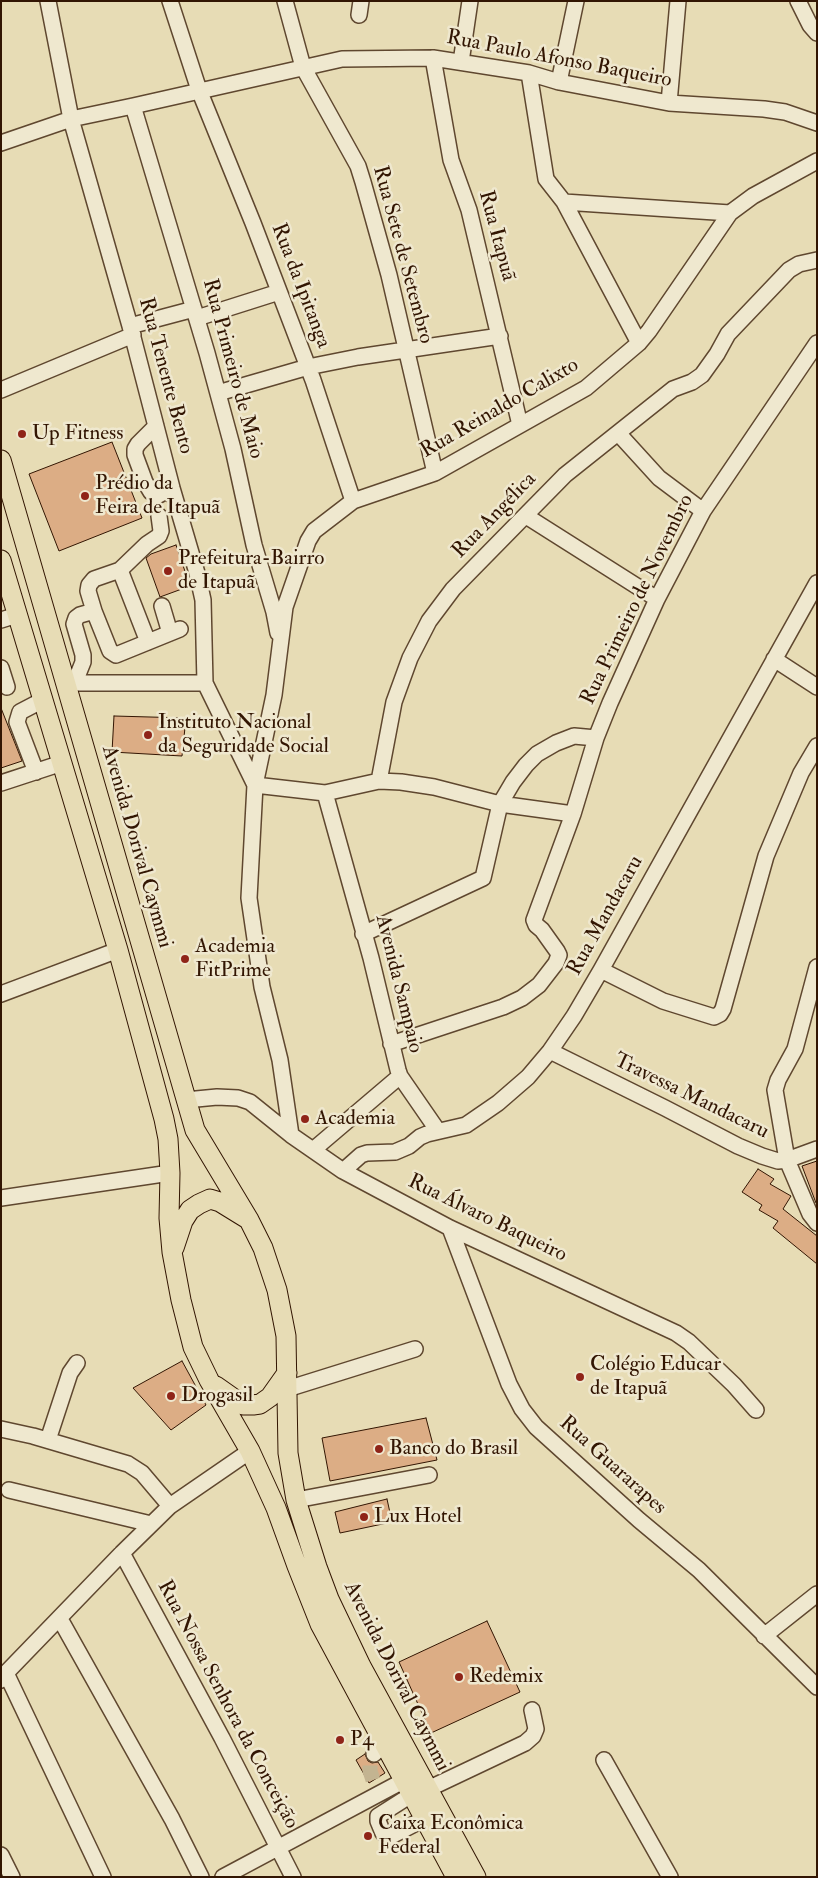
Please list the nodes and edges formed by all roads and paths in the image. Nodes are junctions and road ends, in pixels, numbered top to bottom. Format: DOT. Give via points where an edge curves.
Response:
graph roads {
  1 [pos="48,1"];
  2 [pos="170,1"];
  3 [pos="285,1"];
  4 [pos="470,1"];
  5 [pos="576,1"];
  6 [pos="678,1"];
  7 [pos="798,1"];
  8 [pos="817,33"];
  9 [pos="433,58"];
  10 [pos="461,62"];
  11 [pos="303,67"];
  12 [pos="529,73"];
  13 [pos="559,82"];
  14 [pos="198,90"];
  15 [pos="669,103"];
  16 [pos="133,106"];
  17 [pos="71,118"];
  18 [pos="817,123"];
  19 [pos="1,143"];
  20 [pos="817,161"];
  21 [pos="564,202"];
  22 [pos="730,213"];
  23 [pos="817,260"];
  24 [pos="279,292"];
  25 [pos="196,314"];
  26 [pos="131,331"];
  27 [pos="500,336"];
  28 [pos="639,343"];
  29 [pos="817,343"];
  30 [pos="405,350"];
  31 [pos="308,367"];
  32 [pos="1,390"];
  33 [pos="218,393"];
  34 [pos="520,425"];
  35 [pos="156,426"];
  36 [pos="618,433"];
  37 [pos="1,460"];
  38 [pos="435,473"];
  39 [pos="172,488"];
  40 [pos="354,501"];
  41 [pos="702,511"];
  42 [pos="159,516"];
  43 [pos="526,516"];
  44 [pos="1,560"];
  45 [pos="120,570"];
  46 [pos="817,583"];
  47 [pos="657,599"];
  48 [pos="162,606"];
  49 [pos="94,611"];
  50 [pos="9,618"];
  51 [pos="78,640"];
  52 [pos="148,642"];
  53 [pos="280,645"];
  54 [pos="55,650"];
  55 [pos="774,659"];
  56 [pos="1,668"];
  57 [pos="70,683"];
  58 [pos="205,683"];
  59 [pos="7,687"];
  60 [pos="817,687"];
  61 [pos="43,700"];
  62 [pos="596,738"];
  63 [pos="817,746"];
  64 [pos="62,763"];
  65 [pos="36,772"];
  66 [pos="379,781"];
  67 [pos="1,783"];
  68 [pos="255,785"];
  69 [pos="325,793"];
  70 [pos="500,804"];
  71 [pos="573,814"];
  72 [pos="363,934"];
  73 [pos="118,950"];
  74 [pos="817,967"];
  75 [pos="601,970"];
  76 [pos="1,994"];
  77 [pos="391,1044"];
  78 [pos="550,1052"];
  79 [pos="400,1076"];
  80 [pos="186,1100"];
  81 [pos="438,1131"];
  82 [pos="291,1135"];
  83 [pos="817,1149"];
  84 [pos="313,1150"];
  85 [pos="786,1160"];
  86 [pos="343,1171"];
  87 [pos="170,1173"];
  88 [pos="1,1198"];
  89 [pos="249,1220"];
  90 [pos="817,1223"];
  91 [pos="450,1228"];
  92 [pos="172,1252"];
  93 [pos="415,1350"];
  94 [pos="77,1363"];
  95 [pos="209,1380"];
  96 [pos="287,1381"];
  97 [pos="756,1410"];
  98 [pos="1,1429"];
  99 [pos="48,1440"];
  100 [pos="250,1451"];
  101 [pos="429,1475"];
  102 [pos="9,1490"];
  103 [pos="296,1500"];
  104 [pos="170,1506"];
  105 [pos="152,1524"];
  106 [pos="122,1553"];
  107 [pos="817,1594"];
  108 [pos="60,1619"];
  109 [pos="764,1636"];
  110 [pos="4,1676"];
  111 [pos="817,1687"];
  112 [pos="532,1710"];
  113 [pos="604,1760"];
  114 [pos="414,1788"];
  115 [pos="424,1819"];
  116 [pos="278,1847"];
  117 [pos="1,1855"];
  118 [pos="12,1877"];
  119 [pos="103,1877"];
  120 [pos="201,1877"];
  121 [pos="223,1877"];
  122 [pos="293,1877"];
  123 [pos="456,1877"];
  124 [pos="476,1877"];
  125 [pos="670,1877"];
  1 -- 17 [label="street, Rua Tenente Bento"];
  2 -- 14 [label="street, Rua da Ipitanga"];
  3 -- 11 [label="street, Rua Sete de Setembro"];
  4 -- 10 [label="street"];
  5 -- 13 [label="street"];
  6 -- 15 [label="street"];
  7 -- 8 [label="street"];
  9 -- 10 [label="street, Rua Paulo Afonso Baqueiro"];
  9 -- 11 [label="street, Rua Paulo Afonso Baqueiro" via="342,59"];
  9 -- 27 [label="street, Rua Itapuã" via="451,160 469,210"];
  10 -- 12 [label="street, Rua Paulo Afonso Baqueiro"];
  11 -- 14 [label="street, Rua Paulo Afonso Baqueiro"];
  11 -- 30 [label="street, Rua Sete de Setembro" via="358,166 389,275"];
  12 -- 13 [label="street, Rua Paulo Afonso Baqueiro"];
  12 -- 21 [label="street" via="546,179"];
  13 -- 15 [label="street, Rua Paulo Afonso Baqueiro"];
  14 -- 16 [label="street, Rua Paulo Afonso Baqueiro"];
  14 -- 24 [label="street, Rua da Ipitanga"];
  15 -- 18 [label="street, Rua Paulo Afonso Baqueiro" via="764,109"];
  16 -- 17 [label="street, Rua Paulo Afonso Baqueiro"];
  16 -- 25 [label="street, Rua Primeiro de Maio"];
  17 -- 19 [label="street, Rua Paulo Afonso Baqueiro"];
  17 -- 26 [label="street, Rua Tenente Bento"];
  20 -- 22 [label="street, Rua Reinaldo Calixto" via="753,196"];
  21 -- 22 [label="street"];
  21 -- 28 [label="street"];
  22 -- 28 [label="street, Rua Reinaldo Calixto"];
  23 -- 36 [label="street, Rua Angélica" via="789,270 728,334 702,375 673,389"];
  24 -- 25 [label="street"];
  24 -- 31 [label="street, Rua da Ipitanga"];
  25 -- 26 [label="street"];
  25 -- 33 [label="street, Rua Primeiro de Maio"];
  26 -- 32 [label="street"];
  26 -- 35 [label="street, Rua Tenente Bento"];
  27 -- 30 [label="street"];
  27 -- 34 [label="street, Rua Itapuã"];
  28 -- 34 [label="street, Rua Reinaldo Calixto" via="586,388"];
  29 -- 41 [label="street, Rua Primeiro de Novembro"];
  30 -- 31 [label="street"];
  30 -- 38 [label="street, Rua Sete de Setembro"];
  31 -- 33 [label="street"];
  31 -- 40 [label="street, Rua da Ipitanga"];
  33 -- 53 [label="street, Rua Primeiro de Maio"];
  34 -- 38 [label="street, Rua Reinaldo Calixto"];
  35 -- 39 [label="street, Rua Tenente Bento"];
  35 -- 39 [label="street" via="138,444 135,455 151,492 157,496"];
  36 -- 41 [label="street" via="659,478"];
  36 -- 43 [label="street, Rua Angélica" via="565,475"];
  37 -- 54 [label="main road, Avenida Dorival Caymmi"];
  38 -- 40 [label="street, Rua Reinaldo Calixto"];
  39 -- 58 [label="street, Rua Tenente Bento" via="203,600"];
  40 -- 53 [label="street, Rua Reinaldo Calixto" via="314,531 308,541 285,607"];
  41 -- 47 [label="street, Rua Primeiro de Novembro"];
  42 -- 45 [label="street" via="159,536 146,544"];
  43 -- 47 [label="street"];
  43 -- 66 [label="street, Rua Angélica" via="453,589 429,621 410,658 394,702"];
  44 -- 50 [label="main road, Avenida Dorival Caymmi"];
  45 -- 49 [label="street" via="92,581 88,591"];
  45 -- 52 [label="street"];
  46 -- 55 [label="street, Rua Mandacaru"];
  47 -- 62 [label="street, Rua Primeiro de Novembro"];
  48 -- 52 [label="street" via="175,631"];
  49 -- 51 [label="street" via="76,618 74,624"];
  49 -- 52 [label="street" via="112,654 119,655"];
  50 -- 61 [label="main road, Avenida Dorival Caymmi"];
  51 -- 54 [label="street" via="65,651"];
  51 -- 57 [label="street" via="83,662"];
  53 -- 68 [label="street, Rua Reinaldo Calixto" via="274,696"];
  54 -- 57 [label="main road, Avenida Dorival Caymmi"];
  55 -- 60 [label="street"];
  55 -- 75 [label="street, Rua Mandacaru"];
  56 -- 59 [label="street"];
  57 -- 58 [label="street"];
  57 -- 80 [label="main road, Avenida Dorival Caymmi"];
  58 -- 68 [label="street, Rua Tenente Bento"];
  61 -- 64 [label="main road, Avenida Dorival Caymmi"];
  61 -- 65 [label="street" via="20,712 17,722"];
  62 -- 70 [label="street" via="574,736 537,754 512,782"];
  62 -- 71 [label="street, Rua Primeiro de Novembro"];
  63 -- 75 [label="street" via="801,773 766,856 720,1014 714,1017 671,1004"];
  64 -- 65 [label="street"];
  64 -- 73 [label="main road, Avenida Dorival Caymmi"];
  65 -- 67 [label="street"];
  66 -- 69 [label="street"];
  66 -- 70 [label="street" via="434,787"];
  68 -- 69 [label="street"];
  68 -- 82 [label="street, Rua Reinaldo Calixto" via="249,898 262,987 280,1060"];
  69 -- 72 [label="street, Avenida Sampaio"];
  70 -- 71 [label="street"];
  70 -- 72 [label="street" via="483,878"];
  71 -- 77 [label="street, Rua Primeiro de Novembro" via="534,923 559,955 539,985 503,1008"];
  72 -- 77 [label="street, Avenida Sampaio"];
  73 -- 76 [label="street"];
  73 -- 87 [label="main road, Avenida Dorival Caymmi" via="164,1119"];
  74 -- 85 [label="street" via="795,1049 775,1090"];
  75 -- 78 [label="street, Rua Mandacaru"];
  77 -- 79 [label="street, Avenida Sampaio"];
  78 -- 81 [label="street, Rua Mandacaru" via="498,1103 466,1124"];
  78 -- 85 [label="street, Travessa Mandacaru" via="738,1146 762,1156"];
  79 -- 81 [label="street"];
  79 -- 84 [label="street, Avenida Sampaio"];
  80 -- 82 [label="street, Rua Álvaro Baqueiro" via="238,1098 250,1102"];
  80 -- 89 [label="main road, Avenida Dorival Caymmi" via="199,1137"];
  81 -- 86 [label="street, Rua Mandacaru" via="420,1137 395,1152 361,1155"];
  82 -- 84 [label="street, Rua Álvaro Baqueiro"];
  83 -- 85 [label="street, Travessa Mandacaru"];
  84 -- 86 [label="street, Rua Álvaro Baqueiro"];
  85 -- 90 [label="street"];
  86 -- 91 [label="street, Rua Álvaro Baqueiro"];
  87 -- 88 [label="street"];
  87 -- 92 [label="main road, Avenida Dorival Caymmi"];
  89 -- 92 [label="main road" via="220,1202 210,1200 199,1204 183,1221"];
  89 -- 96 [label="main road, Avenida Dorival Caymmi" via="263,1248 277,1290 286,1336"];
  91 -- 97 [label="street, Rua Álvaro Baqueiro" via="676,1333 689,1342"];
  91 -- 109 [label="street, Rua Guararapes" via="509,1384 536,1427 699,1570"];
  92 -- 95 [label="main road, Avenida Dorival Caymmi" via="193,1347"];
  93 -- 96 [label="street"];
  94 -- 99 [label="street" via="70,1373"];
  95 -- 96 [label="main road" via="242,1405 260,1404"];
  95 -- 100 [label="main road, Avenida Dorival Caymmi"];
  96 -- 103 [label="main road, Avenida Dorival Caymmi" via="288,1453"];
  98 -- 99 [label="street"];
  99 -- 104 [label="street" via="128,1464 142,1473"];
  100 -- 104 [label="street"];
  100 -- 114 [label="main road, Avenida Dorival Caymmi" via="276,1508 320,1624 379,1749"];
  101 -- 103 [label="street"];
  102 -- 105 [label="street"];
  103 -- 114 [label="main road, Avenida Dorival Caymmi" via="329,1599"];
  104 -- 105 [label="street"];
  105 -- 106 [label="street"];
  106 -- 108 [label="street"];
  106 -- 116 [label="street, Rua Nossa Senhora da Conceição"];
  107 -- 109 [label="street"];
  108 -- 110 [label="street"];
  108 -- 120 [label="street"];
  109 -- 111 [label="street, Rua Guararapes"];
  110 -- 119 [label="street"];
  112 -- 114 [label="street" via="536,1729 525,1742"];
  113 -- 125 [label="street"];
  114 -- 115 [label="main road, Avenida Dorival Caymmi"];
  114 -- 115 [label="street" via="378,1816 378,1821 388,1836"];
  114 -- 116 [label="street" via="378,1786"];
  114 -- 124 [label="main road, Avenida Dorival Caymmi"];
  115 -- 123 [label="main road, Avenida Dorival Caymmi"];
  116 -- 121 [label="street"];
  116 -- 122 [label="street, Rua Nossa Senhora da Conceição"];
  117 -- 118 [label="street"];
}
